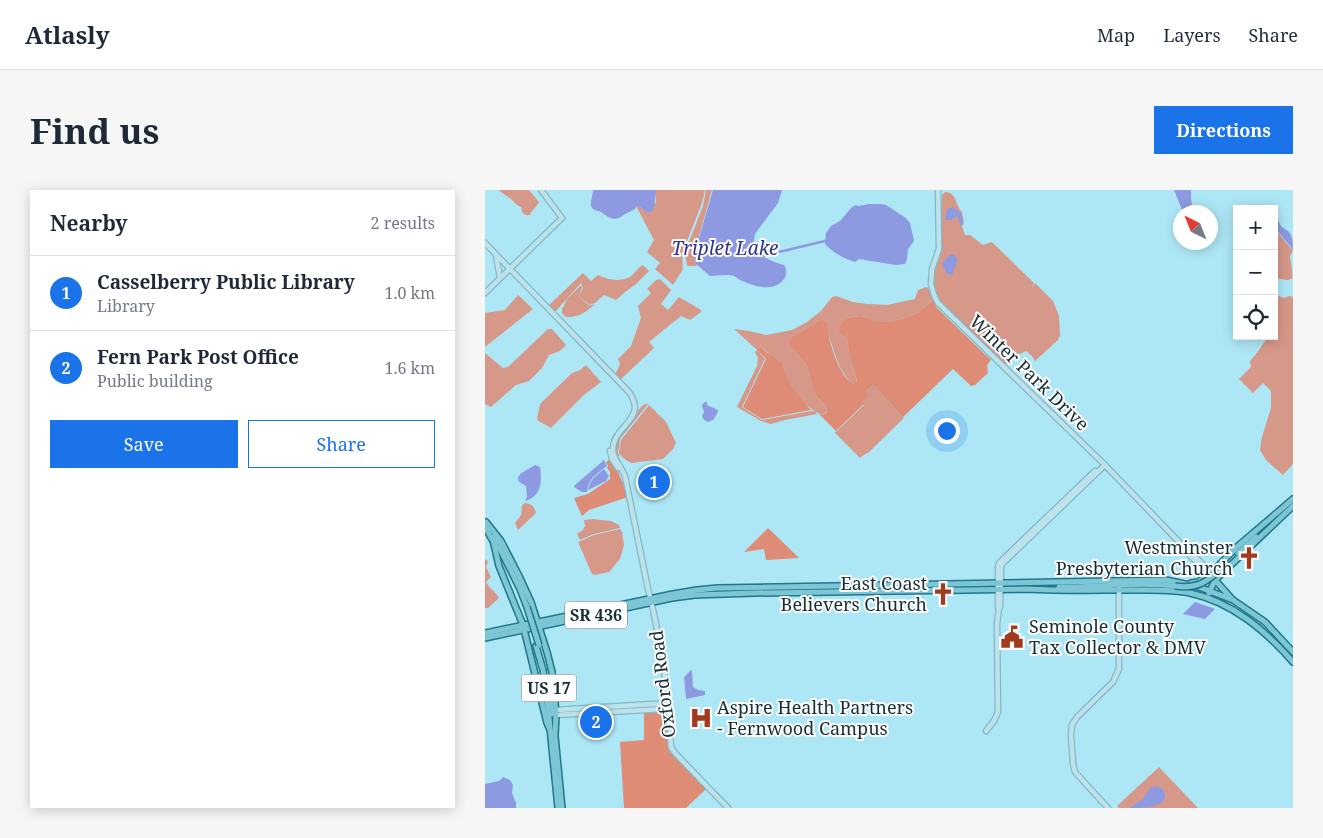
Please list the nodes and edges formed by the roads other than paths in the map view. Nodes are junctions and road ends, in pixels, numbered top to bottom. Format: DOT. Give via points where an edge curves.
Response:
graph roads {
  1 [pos="541,190"];
  2 [pos="938,190"];
  3 [pos="485,243"];
  4 [pos="496,254"];
  5 [pos="509,268"];
  6 [pos="500,278"];
  7 [pos="485,293"];
  8 [pos="1104,464"];
  9 [pos="1293,499"];
  10 [pos="1293,506"];
  11 [pos="485,522"];
  12 [pos="493,540"];
  13 [pos="1208,572"];
  14 [pos="1215,580"];
  15 [pos="1178,584"];
  16 [pos="1119,585"];
  17 [pos="999,587"];
  18 [pos="932,588"];
  19 [pos="837,589"];
  20 [pos="1209,590"];
  21 [pos="702,592"];
  22 [pos="1206,598"];
  23 [pos="1233,600"];
  24 [pos="652,601"];
  25 [pos="528,606"];
  26 [pos="516,607"];
  27 [pos="1250,610"];
  28 [pos="1238,613"];
  29 [pos="539,625"];
  30 [pos="524,628"];
  31 [pos="485,633"];
  32 [pos="485,638"];
  33 [pos="540,645"];
  34 [pos="530,650"];
  35 [pos="1293,652"];
  36 [pos="1293,662"];
  37 [pos="668,706"];
  38 [pos="556,712"];
  39 [pos="553,731"];
  40 [pos="986,731"];
  41 [pos="560,808"];
  42 [pos="728,808"];
  43 [pos="1108,808"];
  1 -- 5 [label="street" via="562,218"];
  2 -- 8 [label="street, Winter Park Drive" via="939,249 931,284 938,303"];
  3 -- 4 [label="street, Oxford Road"];
  4 -- 5 [label="street, Oxford Road"];
  4 -- 6 [label="street"];
  5 -- 6 [label="street"];
  5 -- 24 [label="street, Oxford Road" via="630,394 635,411 615,441 615,457 624,472"];
  6 -- 7 [label="street"];
  8 -- 13 [label="street, Winter Park Drive"];
  8 -- 17 [label="street" via="1004,562 999,568"];
  9 -- 13 [label="main road"];
  10 -- 14 [label="main road"];
  10 -- 15 [label="main road, bridge" via="1209,580 1200,585 1184,587"];
  11 -- 12 [label="main road, US 17"];
  11 -- 25 [label="main road, US 17"];
  12 -- 25 [label="main road, US 17"];
  12 -- 26 [label="main road" via="499,566"];
  13 -- 14 [label="street, Winter Park Drive"];
  13 -- 15 [label="main road" via="1198,582"];
  13 -- 20 [label="main road"];
  14 -- 20 [label="main road"];
  14 -- 23 [label="main road, Winter Park Drive"];
  15 -- 16 [label="main road"];
  15 -- 20 [label="main road"];
  16 -- 17 [label="main road, SR 436"];
  16 -- 17 [label="main road, SR 436"];
  16 -- 22 [label="main road, SR 436" via="1171,590"];
  16 -- 43 [label="street" via="1117,675 1110,686 1077,717 1071,734 1075,772"];
  17 -- 18 [label="main road, SR 436"];
  17 -- 18 [label="main road, SR 436" via="942,585"];
  17 -- 40 [label="street" via="998,712"];
  18 -- 19 [label="main road, SR 436"];
  18 -- 19 [label="main road, SR 436" via="843,586"];
  19 -- 21 [label="main road, SR 436" via="713,589"];
  19 -- 21 [label="main road, SR 436" via="828,592"];
  20 -- 22 [label="main road"];
  20 -- 23 [label="main road"];
  21 -- 24 [label="main road, SR 436"];
  21 -- 24 [label="main road, SR 436" via="683,592"];
  22 -- 28 [label="main road, SR 436"];
  23 -- 27 [label="main road"];
  24 -- 29 [label="main road, SR 436"];
  24 -- 37 [label="street, Oxford Road"];
  25 -- 26 [label="main road" via="531,610 528,615"];
  25 -- 29 [label="main road"];
  25 -- 33 [label="main road, US 17, bridge"];
  26 -- 30 [label="main road"];
  27 -- 28 [label="main road"];
  27 -- 35 [label="main road"];
  28 -- 36 [label="main road, SR 436" via="1268,635"];
  29 -- 30 [label="main road, SR 436"];
  29 -- 33 [label="main road"];
  30 -- 31 [label="main road, SR 436"];
  30 -- 32 [label="main road, SR 436"];
  30 -- 34 [label="main road"];
  33 -- 34 [label="main road" via="540,638 535,637"];
  33 -- 38 [label="main road" via="552,672"];
  33 -- 39 [label="main road, US 17" via="548,680"];
  34 -- 39 [label="main road" via="547,723"];
  37 -- 38 [label="street"];
  37 -- 42 [label="street, Oxford Road" via="672,750"];
  38 -- 39 [label="main road"];
  39 -- 41 [label="main road, US 17"];
}
